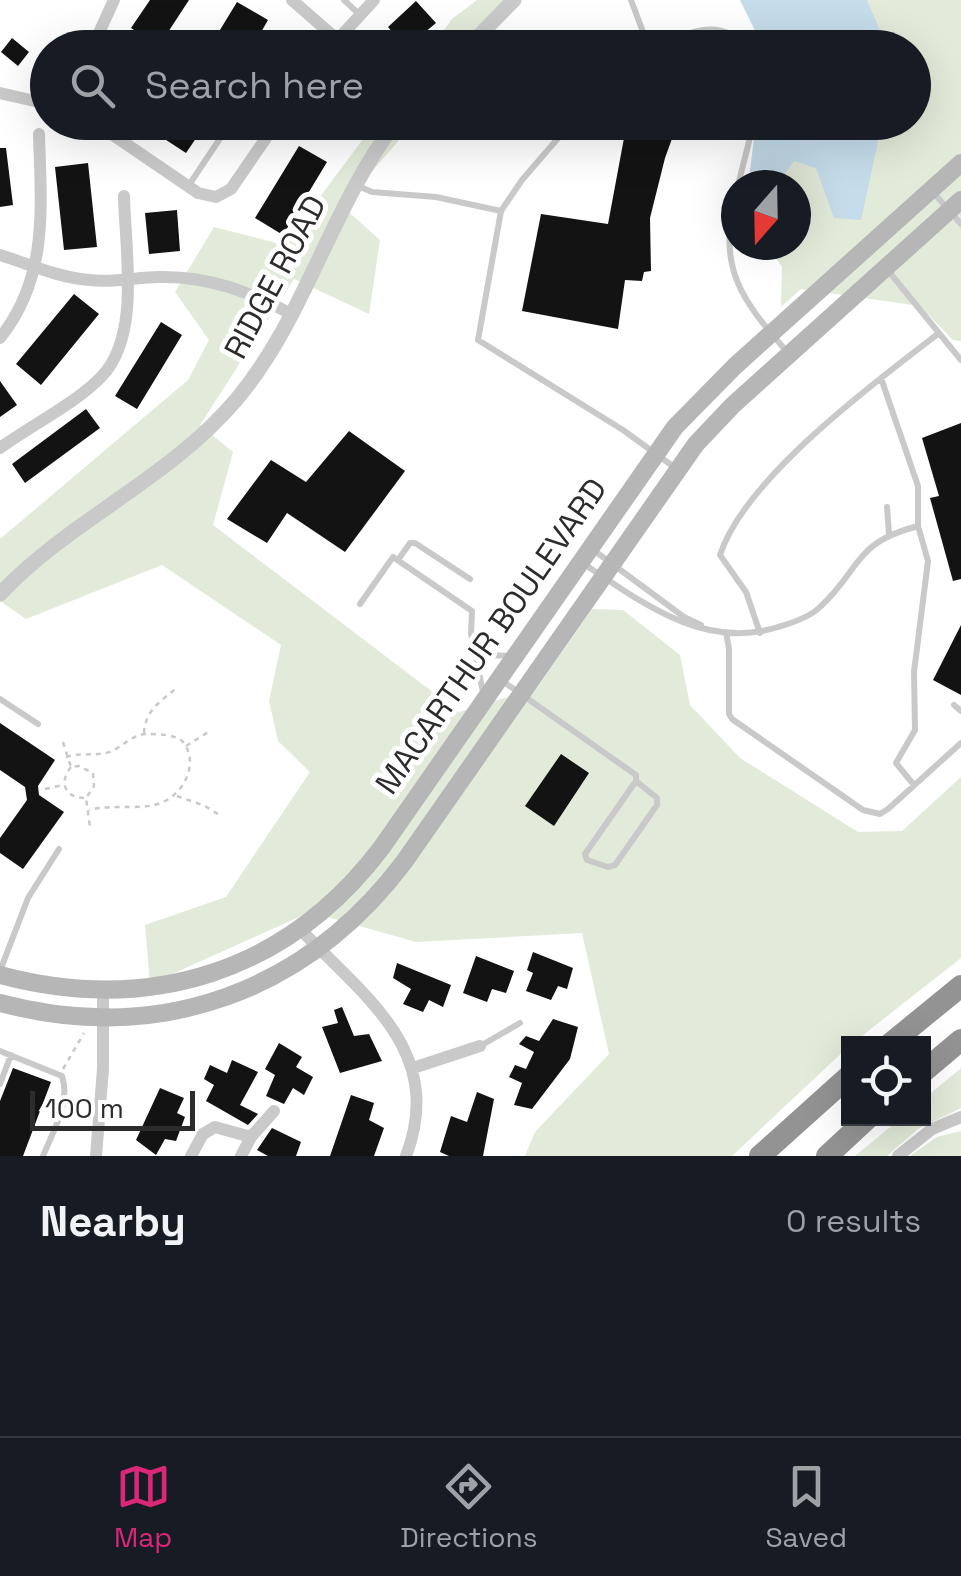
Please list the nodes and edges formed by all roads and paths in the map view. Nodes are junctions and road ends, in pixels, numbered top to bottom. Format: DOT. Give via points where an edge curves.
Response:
graph roads {
  1 [pos="114,0"];
  2 [pos="292,0"];
  3 [pos="344,0"];
  4 [pos="374,0"];
  5 [pos="514,0"];
  6 [pos="631,0"];
  7 [pos="359,14"];
  8 [pos="100,30"];
  9 [pos="323,30"];
  10 [pos="348,30"];
  11 [pos="485,30"];
  12 [pos="644,30"];
  13 [pos="0,93"];
  14 [pos="30,100"];
  15 [pos="39,140"];
  16 [pos="121,140"];
  17 [pos="219,140"];
  18 [pos="264,140"];
  19 [pos="384,140"];
  20 [pos="556,140"];
  21 [pos="749,140"];
  22 [pos="961,164"];
  23 [pos="742,170"];
  24 [pos="356,184"];
  25 [pos="188,185"];
  26 [pos="931,190"];
  27 [pos="124,196"];
  28 [pos="501,210"];
  29 [pos="957,211"];
  30 [pos="868,247"];
  31 [pos="0,255"];
  32 [pos="731,260"];
  33 [pos="36,267"];
  34 [pos="886,267"];
  35 [pos="126,280"];
  36 [pos="293,314"];
  37 [pos="939,333"];
  38 [pos="772,334"];
  39 [pos="0,338"];
  40 [pos="789,354"];
  41 [pos="961,360"];
  42 [pos="881,378"];
  43 [pos="0,448"];
  44 [pos="654,453"];
  45 [pos="676,469"];
  46 [pos="887,507"];
  47 [pos="918,526"];
  48 [pos="890,534"];
  49 [pos="585,554"];
  50 [pos="398,560"];
  51 [pos="607,570"];
  52 [pos="470,579"];
  53 [pos="0,594"];
  54 [pos="360,604"];
  55 [pos="711,630"];
  56 [pos="726,632"];
  57 [pos="760,633"];
  58 [pos="475,647"];
  59 [pos="514,655"];
  60 [pos="498,678"];
  61 [pos="178,686"];
  62 [pos="520,694"];
  63 [pos="484,698"];
  64 [pos="0,699"];
  65 [pos="954,705"];
  66 [pos="961,711"];
  67 [pos="38,724"];
  68 [pos="210,731"];
  69 [pos="144,734"];
  70 [pos="62,742"];
  71 [pos="961,743"];
  72 [pos="186,746"];
  73 [pos="66,757"];
  74 [pos="71,767"];
  75 [pos="636,781"];
  76 [pos="64,786"];
  77 [pos="914,786"];
  78 [pos="46,789"];
  79 [pos="174,796"];
  80 [pos="86,798"];
  81 [pos="90,810"];
  82 [pos="221,816"];
  83 [pos="90,827"];
  84 [pos="59,848"];
  85 [pos="300,930"];
  86 [pos="320,950"];
  87 [pos="0,974"];
  88 [pos="961,986"];
  89 [pos="102,992"];
  90 [pos="4,1007"];
  91 [pos="102,1019"];
  92 [pos="520,1024"];
  93 [pos="84,1032"];
  94 [pos="900,1036"];
  95 [pos="961,1040"];
  96 [pos="480,1046"];
  97 [pos="0,1051"];
  98 [pos="11,1056"];
  99 [pos="931,1065"];
  100 [pos="413,1068"];
  101 [pos="60,1075"];
  102 [pos="841,1083"];
  103 [pos="0,1084"];
  104 [pos="274,1111"];
  105 [pos="961,1116"];
  106 [pos="859,1126"];
  107 [pos="251,1137"];
  108 [pos="44,1156"];
  109 [pos="97,1156"];
  110 [pos="191,1156"];
  111 [pos="240,1156"];
  112 [pos="406,1156"];
  113 [pos="760,1156"];
  114 [pos="827,1156"];
  115 [pos="898,1156"];
  1 -- 8 [label="street"];
  2 -- 9 [label="street"];
  3 -- 7 [label="lane"];
  4 -- 7 [label="street"];
  5 -- 11 [label="street"];
  6 -- 12 [label="lane"];
  7 -- 10 [label="street"];
  13 -- 14 [label="street"];
  15 -- 33 [label="street"];
  16 -- 25 [label="street"];
  17 -- 25 [label="lane"];
  18 -- 25 [label="street" via="224,194 207,197"];
  19 -- 24 [label="street, RIDGE ROAD"];
  20 -- 28 [label="lane"];
  21 -- 23 [label="lane"];
  22 -- 26 [label="main road, MACARTHUR BOULEVARD"];
  24 -- 28 [label="lane" via="372,192"];
  24 -- 36 [label="street, RIDGE ROAD"];
  26 -- 29 [label="lane"];
  26 -- 30 [label="main road, MACARTHUR BOULEVARD"];
  27 -- 35 [label="street"];
  28 -- 44 [label="lane" via="478,340"];
  29 -- 34 [label="main road, MACARTHUR BOULEVARD"];
  30 -- 34 [label="main road"];
  30 -- 38 [label="main road, MACARTHUR BOULEVARD"];
  31 -- 33 [label="street"];
  32 -- 38 [label="lane" via="737,287"];
  33 -- 35 [label="street" via="93,281"];
  33 -- 39 [label="street" via="22,306"];
  34 -- 37 [label="lane"];
  34 -- 40 [label="main road, MACARTHUR BOULEVARD"];
  35 -- 36 [label="street" via="207,280"];
  35 -- 43 [label="street" via="124,334 104,375"];
  36 -- 53 [label="street, RIDGE ROAD" via="256,374 189,448 52,545"];
  37 -- 41 [label="lane"];
  37 -- 42 [label="lane"];
  38 -- 40 [label="lane"];
  38 -- 44 [label="main road, MACARTHUR BOULEVARD" via="704,394"];
  40 -- 45 [label="main road, MACARTHUR BOULEVARD"];
  42 -- 47 [label="lane" via="918,486"];
  42 -- 57 [label="lane" via="769,479 726,538 720,554 746,592"];
  44 -- 45 [label="lane"];
  44 -- 49 [label="main road, MACARTHUR BOULEVARD"];
  45 -- 51 [label="main road, MACARTHUR BOULEVARD"];
  46 -- 48 [label="lane"];
  47 -- 48 [label="lane"];
  47 -- 77 [label="lane" via="928,561 914,672 915,730 896,764"];
  48 -- 57 [label="lane" via="866,549 817,610"];
  49 -- 51 [label="lane"];
  49 -- 51 [label="lane"];
  49 -- 59 [label="main road, MACARTHUR BOULEVARD"];
  50 -- 52 [label="lane" via="414,543"];
  50 -- 54 [label="lane" via="393,556"];
  50 -- 58 [label="lane" via="472,611"];
  51 -- 55 [label="lane"];
  51 -- 55 [label="lane" via="662,615"];
  51 -- 62 [label="main road, MACARTHUR BOULEVARD"];
  55 -- 56 [label="lane"];
  56 -- 57 [label="lane"];
  56 -- 77 [label="lane" via="732,719 863,810 880,814"];
  58 -- 59 [label="lane" via="488,655"];
  58 -- 63 [label="lane"];
  59 -- 60 [label="main road, MACARTHUR BOULEVARD"];
  60 -- 62 [label="lane"];
  60 -- 63 [label="main road, MACARTHUR BOULEVARD"];
  61 -- 69 [label="path" via="151,710"];
  62 -- 75 [label="lane"];
  62 -- 86 [label="main road, MACARTHUR BOULEVARD" via="378,896"];
  63 -- 85 [label="main road, MACARTHUR BOULEVARD" via="358,878"];
  64 -- 67 [label="lane"];
  65 -- 66 [label="lane"];
  68 -- 72 [label="path"];
  69 -- 72 [label="path"];
  69 -- 73 [label="path" via="106,753"];
  70 -- 74 [label="path"];
  71 -- 77 [label="lane"];
  72 -- 79 [label="path" via="190,773"];
  74 -- 76 [label="path"];
  74 -- 80 [label="path" via="93,774"];
  75 -- 75 [label="lane" via="657,804 615,865 587,860"];
  76 -- 78 [label="path"];
  76 -- 80 [label="path"];
  79 -- 81 [label="path" via="152,806"];
  79 -- 82 [label="path"];
  80 -- 81 [label="path"];
  81 -- 83 [label="path"];
  84 -- 87 [label="lane" via="28,898"];
  85 -- 86 [label="street"];
  85 -- 89 [label="main road, MACARTHUR BOULEVARD" via="201,977"];
  86 -- 91 [label="main road, MACARTHUR BOULEVARD" via="209,1003"];
  86 -- 100 [label="street" via="383,1017"];
  87 -- 89 [label="main road, MACARTHUR BOULEVARD"];
  88 -- 94 [label="highway"];
  89 -- 91 [label="street"];
  90 -- 91 [label="main road, MACARTHUR BOULEVARD"];
  91 -- 109 [label="street"];
  92 -- 96 [label="lane"];
  93 -- 101 [label="path"];
  95 -- 99 [label="highway"];
  96 -- 100 [label="street"];
  97 -- 98 [label="lane"];
  98 -- 101 [label="lane"];
  98 -- 103 [label="lane"];
  100 -- 112 [label="street" via="418,1104"];
  101 -- 108 [label="lane" via="64,1102"];
  102 -- 113 [label="highway"];
  104 -- 107 [label="street"];
  105 -- 115 [label="street"];
  106 -- 114 [label="highway"];
  107 -- 110 [label="street" via="215,1127"];
  107 -- 111 [label="street"];
}
